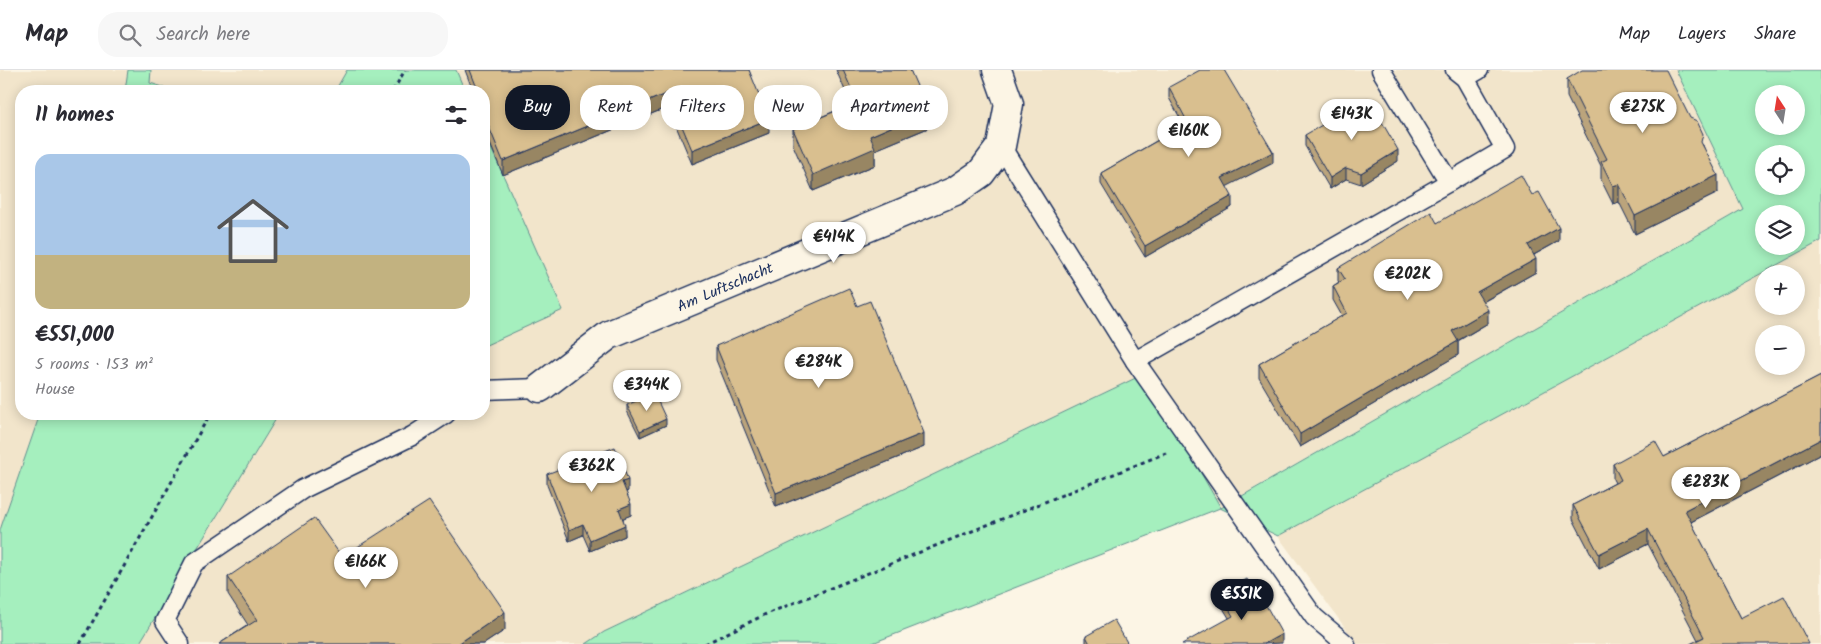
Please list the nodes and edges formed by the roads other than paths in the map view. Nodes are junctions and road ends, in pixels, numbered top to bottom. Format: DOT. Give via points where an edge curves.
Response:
graph roads {
  1 [pos="997,70"];
  2 [pos="1381,70"];
  3 [pos="1466,73"];
  4 [pos="1001,146"];
  5 [pos="1449,182"];
  6 [pos="1135,361"];
  7 [pos="540,388"];
  8 [pos="490,390"];
  9 [pos="437,420"];
  10 [pos="180,644"];
  11 [pos="1346,644"];
  1 -- 4 [label="street, Am Luftschacht" via="1009,104"];
  2 -- 5 [label="lane"];
  3 -- 5 [label="lane" via="1505,149"];
  4 -- 6 [label="lane"];
  4 -- 7 [label="street, Am Luftschacht" via="981,173 955,191 609,335"];
  5 -- 6 [label="lane"];
  6 -- 11 [label="lane" via="1314,617"];
  7 -- 8 [label="lane"];
  9 -- 10 [label="lane" via="412,436 303,489 194,562 166,621"];
}
